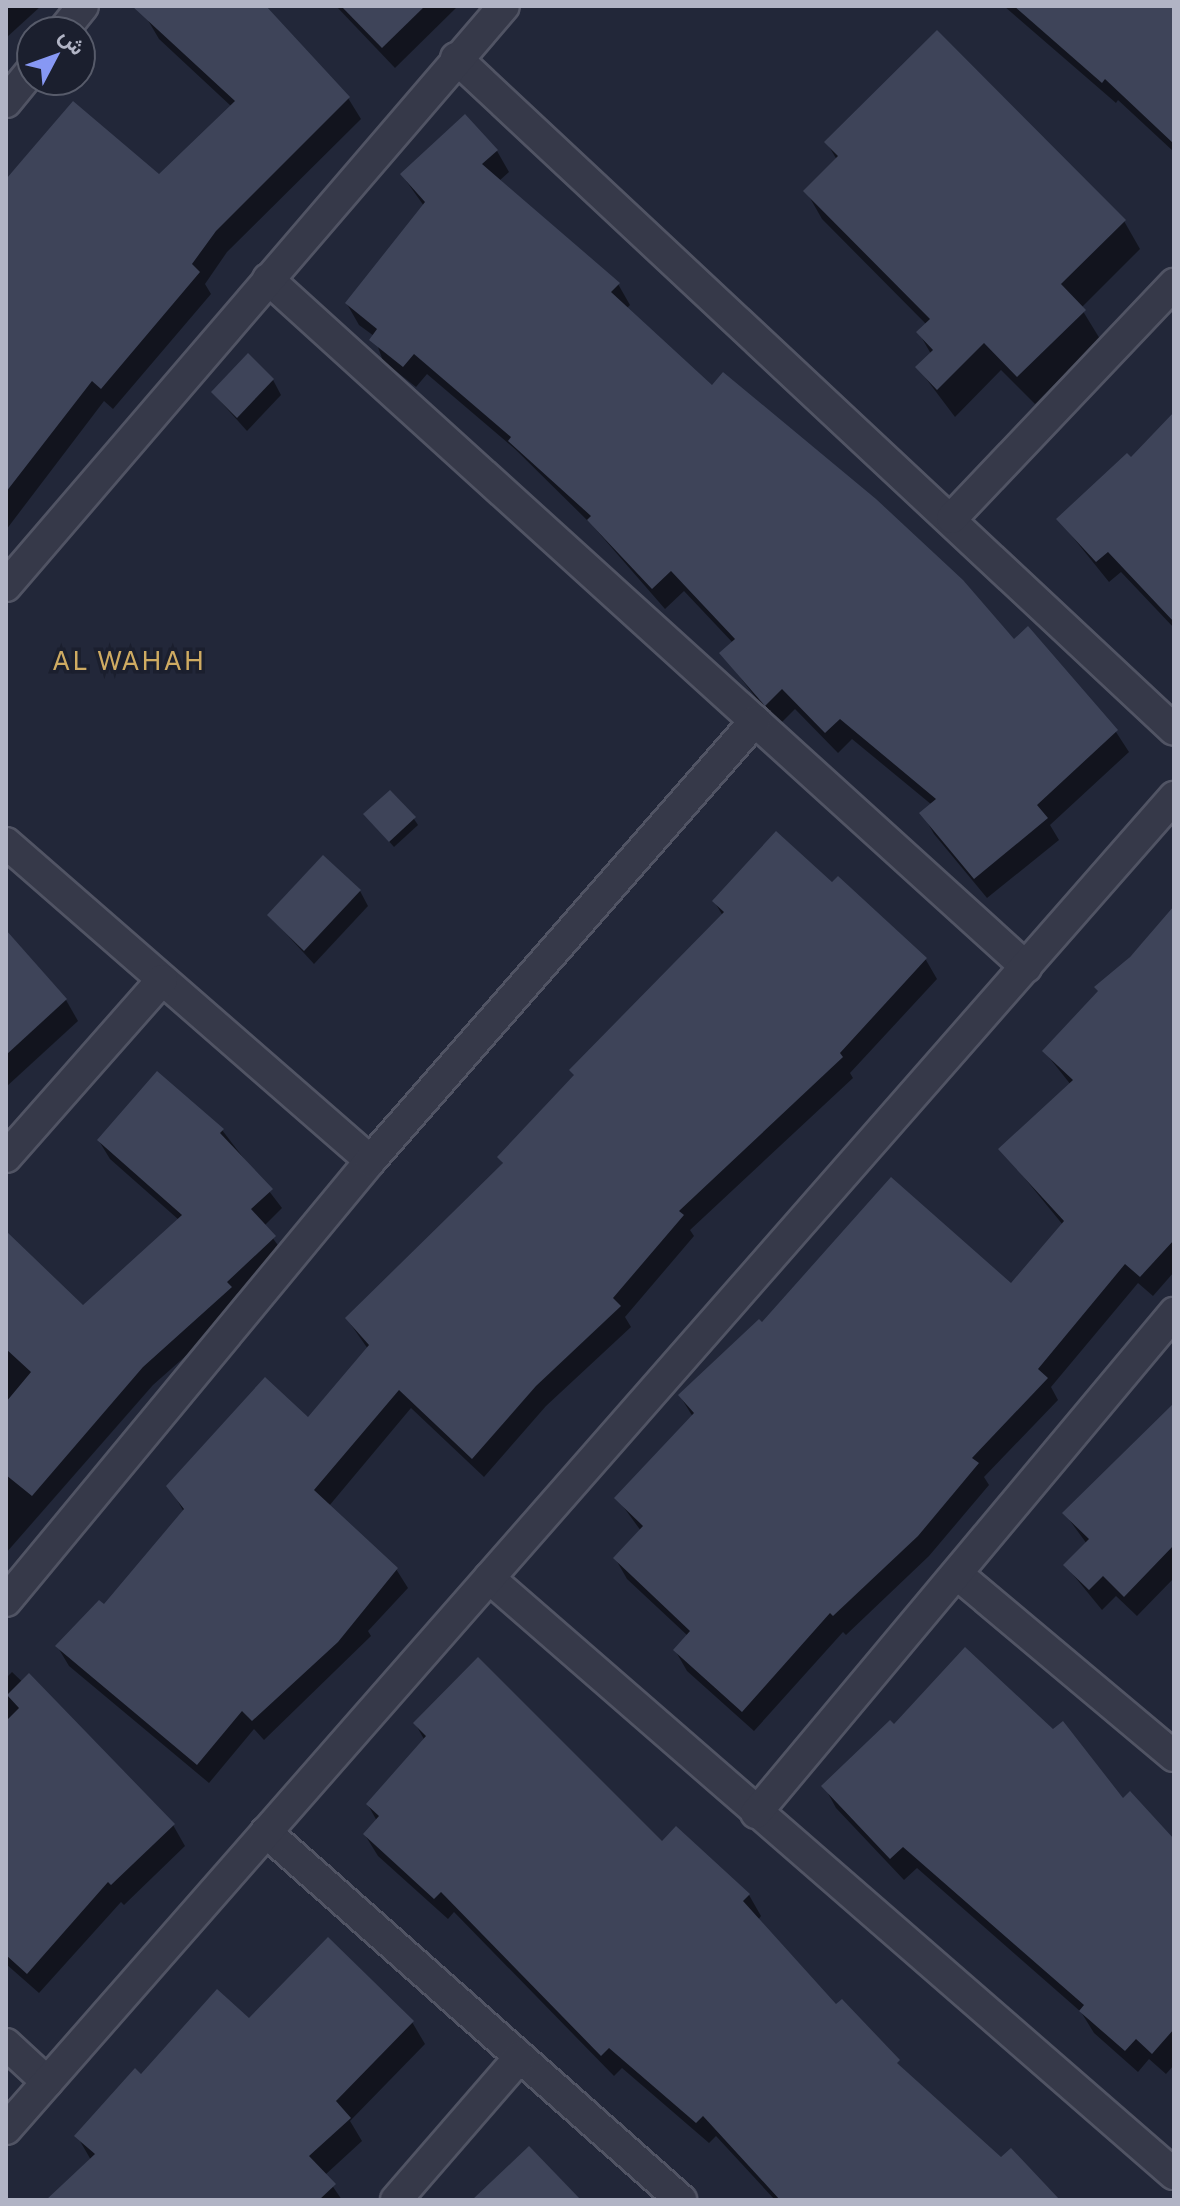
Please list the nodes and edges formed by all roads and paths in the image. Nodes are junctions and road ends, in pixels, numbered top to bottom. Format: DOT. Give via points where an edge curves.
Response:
graph roads {
  1 [pos="504,6"];
  2 [pos="456,58"];
  3 [pos="268,279"];
  4 [pos="1174,284"];
  5 [pos="952,518"];
  6 [pos="6,586"];
  7 [pos="755,721"];
  8 [pos="1174,730"];
  9 [pos="1174,797"];
  10 [pos="6,843"];
  11 [pos="1026,967"];
  12 [pos="162,980"];
  13 [pos="6,1157"];
  14 [pos="370,1161"];
  15 [pos="1174,1313"];
  16 [pos="957,1574"];
  17 [pos="489,1578"];
  18 [pos="6,1601"];
  19 [pos="1174,1756"];
  20 [pos="756,1813"];
  21 [pos="266,1832"];
  22 [pos="6,2044"];
  23 [pos="520,2057"];
  24 [pos="47,2082"];
  25 [pos="6,2129"];
  26 [pos="1174,2174"];
  27 [pos="396,2200"];
  28 [pos="681,2200"];
  1 -- 2 [label="street"];
  2 -- 3 [label="street"];
  2 -- 5 [label="street"];
  3 -- 6 [label="street"];
  3 -- 7 [label="street"];
  4 -- 5 [label="street"];
  5 -- 8 [label="street"];
  7 -- 11 [label="street"];
  7 -- 14 [label="street"];
  9 -- 11 [label="street"];
  10 -- 12 [label="street"];
  11 -- 17 [label="street"];
  12 -- 13 [label="street"];
  12 -- 14 [label="street"];
  14 -- 18 [label="street"];
  15 -- 16 [label="street"];
  16 -- 19 [label="street"];
  16 -- 20 [label="street"];
  17 -- 20 [label="street"];
  17 -- 21 [label="street"];
  20 -- 26 [label="street"];
  21 -- 23 [label="street"];
  21 -- 24 [label="street"];
  22 -- 24 [label="street"];
  23 -- 27 [label="street"];
  23 -- 28 [label="street"];
  24 -- 25 [label="street"];
}
